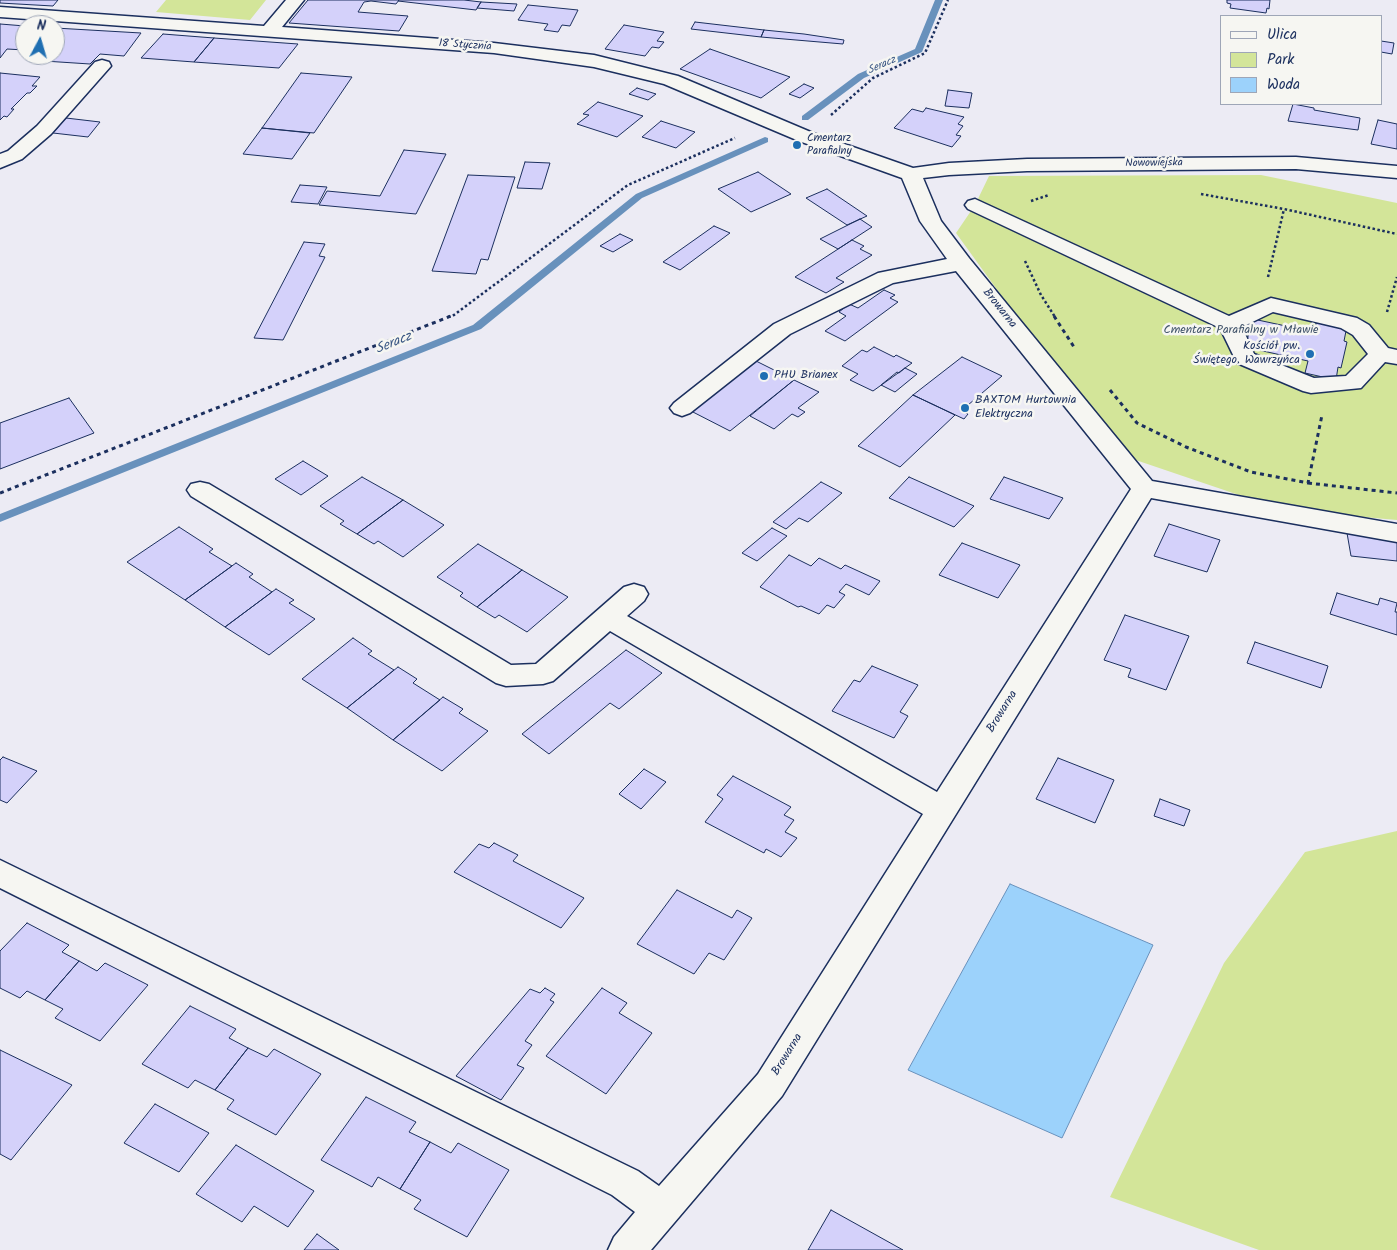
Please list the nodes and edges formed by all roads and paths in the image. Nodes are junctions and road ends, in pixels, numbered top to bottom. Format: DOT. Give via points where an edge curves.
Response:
graph roads {
  1 [pos="295,0"];
  2 [pos="948,0"];
  3 [pos="137,7"];
  4 [pos="0,12"];
  5 [pos="124,21"];
  6 [pos="268,32"];
  7 [pos="102,66"];
  8 [pos="774,122"];
  9 [pos="806,137"];
  10 [pos="0,162"];
  11 [pos="1397,172"];
  12 [pos="911,174"];
  13 [pos="1194,193"];
  14 [pos="1058,194"];
  15 [pos="975,205"];
  16 [pos="1284,209"];
  17 [pos="1002,219"];
  18 [pos="1397,234"];
  19 [pos="961,262"];
  20 [pos="1271,305"];
  21 [pos="1229,324"];
  22 [pos="1077,351"];
  23 [pos="1388,355"];
  24 [pos="1328,385"];
  25 [pos="1106,386"];
  26 [pos="682,408"];
  27 [pos="1308,483"];
  28 [pos="1144,488"];
  29 [pos="200,490"];
  30 [pos="0,493"];
  31 [pos="1397,493"];
  32 [pos="1397,533"];
  33 [pos="634,594"];
  34 [pos="607,617"];
  35 [pos="942,810"];
  36 [pos="0,873"];
  37 [pos="662,1210"];
  38 [pos="627,1250"];
  1 -- 6 [label="street"];
  2 -- 9 [label="path" via="925,53 873,78"];
  3 -- 5 [label="street"];
  4 -- 5 [label="street, 18 Stycznia"];
  5 -- 6 [label="street, 18 Stycznia"];
  6 -- 8 [label="street, 18 Stycznia" via="494,48 594,61 671,80"];
  7 -- 10 [label="street" via="44,130 14,155"];
  8 -- 9 [label="street, 18 Stycznia"];
  8 -- 30 [label="path" via="628,185 454,315"];
  9 -- 12 [label="street, 18 Stycznia"];
  11 -- 12 [label="street, Nowowiejska" via="1286,163 1028,165"];
  12 -- 19 [label="street, Browarna" via="931,221"];
  13 -- 16 [label="path"];
  14 -- 17 [label="path" via="1039,198"];
  15 -- 17 [label="street"];
  16 -- 18 [label="path"];
  16 -- 20 [label="path" via="1263,299"];
  17 -- 21 [label="street"];
  17 -- 22 [label="path" via="1042,295"];
  19 -- 26 [label="street" via="886,278 782,329"];
  19 -- 28 [label="street, Browarna"];
  20 -- 21 [label="street"];
  20 -- 23 [label="street" via="1349,323"];
  21 -- 24 [label="street" via="1244,358 1311,386"];
  23 -- 24 [label="street" via="1353,383"];
  24 -- 27 [label="path"];
  25 -- 27 [label="path" via="1137,422 1186,447 1250,472"];
  27 -- 31 [label="path"];
  28 -- 32 [label="street"];
  28 -- 35 [label="street, Browarna"];
  29 -- 34 [label="street" via="506,676 543,674"];
  33 -- 34 [label="street"];
  34 -- 35 [label="street"];
  35 -- 37 [label="street, Browarna" via="770,1085"];
  36 -- 37 [label="street" via="624,1183"];
  37 -- 38 [label="street, Browarna"];
}
